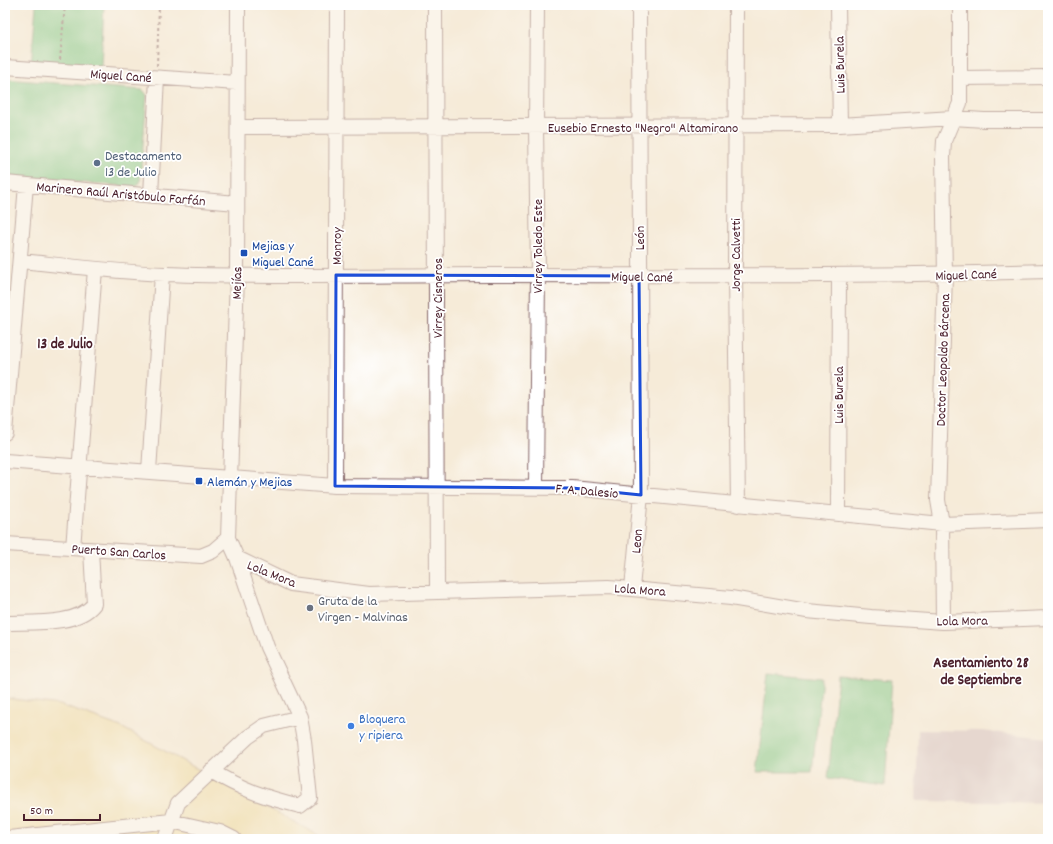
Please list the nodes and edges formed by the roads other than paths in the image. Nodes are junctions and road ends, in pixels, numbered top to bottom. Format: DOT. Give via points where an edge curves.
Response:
graph roads {
  1 [pos="238,5"];
  2 [pos="337,5"];
  3 [pos="435,5"];
  4 [pos="537,5"];
  5 [pos="639,5"];
  6 [pos="736,5"];
  7 [pos="838,5"];
  8 [pos="960,5"];
  9 [pos="5,67"];
  10 [pos="1048,77"];
  11 [pos="157,78"];
  12 [pos="960,78"];
  13 [pos="237,83"];
  14 [pos="954,118"];
  15 [pos="1048,120"];
  16 [pos="639,125"];
  17 [pos="840,125"];
  18 [pos="735,126"];
  19 [pos="238,127"];
  20 [pos="536,127"];
  21 [pos="336,128"];
  22 [pos="436,128"];
  23 [pos="5,183"];
  24 [pos="26,186"];
  25 [pos="151,195"];
  26 [pos="237,203"];
  27 [pos="21,261"];
  28 [pos="95,269"];
  29 [pos="1048,271"];
  30 [pos="162,274"];
  31 [pos="945,274"];
  32 [pos="336,275"];
  33 [pos="436,275"];
  34 [pos="538,275"];
  35 [pos="237,276"];
  36 [pos="638,276"];
  37 [pos="734,276"];
  38 [pos="839,276"];
  39 [pos="5,433"];
  40 [pos="5,461"];
  41 [pos="81,467"];
  42 [pos="149,471"];
  43 [pos="230,479"];
  44 [pos="335,486"];
  45 [pos="437,486"];
  46 [pos="536,486"];
  47 [pos="641,495"];
  48 [pos="738,504"];
  49 [pos="838,514"];
  50 [pos="1048,520"];
  51 [pos="942,524"];
  52 [pos="228,538"];
  53 [pos="5,544"];
  54 [pos="73,548"];
  55 [pos="91,550"];
  56 [pos="237,558"];
  57 [pos="632,588"];
  58 [pos="437,591"];
  59 [pos="1048,618"];
  60 [pos="943,622"];
  61 [pos="7,623"];
  62 [pos="300,717"];
  63 [pos="211,771"];
  64 [pos="171,821"];
  65 [pos="5,836"];
  66 [pos="165,839"];
  67 [pos="234,839"];
  1 -- 13 [label="street, Mejías"];
  2 -- 21 [label="street, Monroy"];
  3 -- 22 [label="street, Virrey Cisneros"];
  4 -- 20 [label="street, Virrey Toledo Este"];
  5 -- 16 [label="street, León"];
  6 -- 18 [label="street, Jorge Calvetti"];
  7 -- 17 [label="street, Luis Burela"];
  8 -- 12 [label="street, Doctor Leopoldo Bárcena"];
  9 -- 11 [label="street, Miguel Cané"];
  10 -- 12 [label="street"];
  11 -- 13 [label="street, Miguel Cané"];
  11 -- 25 [label="street"];
  12 -- 14 [label="street, Doctor Leopoldo Bárcena" via="960,102"];
  13 -- 19 [label="street, Mejías"];
  14 -- 15 [label="street, Eusebio Ernesto \"Negro\" Altamirano"];
  14 -- 17 [label="street, Eusebio Ernesto \"Negro\" Altamirano"];
  14 -- 31 [label="street, Doctor Leopoldo Bárcena" via="944,141 943,157"];
  16 -- 18 [label="street, Eusebio Ernesto \"Negro\" Altamirano"];
  16 -- 20 [label="street, Eusebio Ernesto \"Negro\" Altamirano"];
  16 -- 36 [label="street, León"];
  17 -- 18 [label="street, Eusebio Ernesto \"Negro\" Altamirano"];
  18 -- 37 [label="street, Jorge Calvetti"];
  19 -- 21 [label="street, Eusebio Ernesto \"Negro\" Altamirano"];
  19 -- 26 [label="street, Mejías"];
  20 -- 22 [label="street, Eusebio Ernesto \"Negro\" Altamirano"];
  20 -- 34 [label="street, Virrey Toledo Este"];
  21 -- 22 [label="street, Eusebio Ernesto \"Negro\" Altamirano"];
  21 -- 32 [label="street, Monroy"];
  22 -- 33 [label="street, Virrey Cisneros"];
  23 -- 24 [label="street, Marinero Raúl Aristóbulo Farfán"];
  24 -- 25 [label="street, Marinero Raúl Aristóbulo Farfán"];
  24 -- 27 [label="street"];
  25 -- 26 [label="street, Marinero Raúl Aristóbulo Farfán"];
  26 -- 35 [label="street, Mejías"];
  27 -- 28 [label="street, Miguel Cané"];
  27 -- 39 [label="street"];
  28 -- 30 [label="street, Miguel Cané"];
  28 -- 41 [label="street"];
  29 -- 31 [label="street, Miguel Cané"];
  30 -- 35 [label="street, Miguel Cané"];
  30 -- 42 [label="street"];
  31 -- 38 [label="street, Miguel Cané"];
  31 -- 51 [label="street, Doctor Leopoldo Bárcena" via="938,500"];
  32 -- 33 [label="street, Miguel Cané"];
  32 -- 35 [label="street, Miguel Cané"];
  32 -- 44 [label="street, Monroy"];
  33 -- 34 [label="street, Miguel Cané"];
  33 -- 45 [label="street, Virrey Cisneros"];
  34 -- 36 [label="street, Miguel Cané"];
  34 -- 46 [label="street, Virrey Toledo Este"];
  35 -- 43 [label="street, Mejías"];
  36 -- 37 [label="street, Miguel Cané"];
  36 -- 47 [label="street, León"];
  37 -- 38 [label="street, Miguel Cané"];
  37 -- 48 [label="street, Jorge Calvetti"];
  38 -- 49 [label="street, Luis Burela"];
  40 -- 41 [label="street, F. A. Dalesio"];
  41 -- 42 [label="street, F. A. Dalesio"];
  41 -- 54 [label="street"];
  42 -- 43 [label="street, F. A. Dalesio"];
  43 -- 44 [label="street, F. A. Dalesio"];
  43 -- 52 [label="street, Mejías"];
  44 -- 45 [label="street, F. A. Dalesio"];
  45 -- 46 [label="street, F. A. Dalesio"];
  45 -- 58 [label="street, Virrey Cisneros"];
  46 -- 47 [label="street, F. A. Dalesio"];
  47 -- 48 [label="street, F. A. Dalesio"];
  47 -- 57 [label="street, Leon"];
  48 -- 49 [label="street, F. A. Dalesio"];
  49 -- 51 [label="street, F. A. Dalesio"];
  50 -- 51 [label="street, F. A. Dalesio"];
  51 -- 60 [label="street, Doctor Leopoldo Bárcena"];
  52 -- 55 [label="street, Puerto San Carlos" via="213,551 201,556"];
  52 -- 56 [label="street, Mejías"];
  53 -- 54 [label="street, Puerto San Carlos"];
  54 -- 55 [label="street, Puerto San Carlos"];
  55 -- 61 [label="street" via="94,604 90,610 55,622"];
  56 -- 58 [label="street, Lola Mora" via="291,584 320,589 369,594"];
  56 -- 62 [label="street, Mejías" via="267,647"];
  57 -- 58 [label="street, Lola Mora" via="547,587"];
  57 -- 60 [label="street, Lola Mora" via="731,598 807,611"];
  59 -- 60 [label="street, Lola Mora"];
  62 -- 63 [label="street" via="264,726"];
  62 -- 63 [label="street, Mejías" via="310,798 300,806 258,795"];
  63 -- 64 [label="street" via="178,803"];
  64 -- 65 [label="street" via="9,838"];
  64 -- 66 [label="street"];
  64 -- 67 [label="street" via="220,832"];
}
